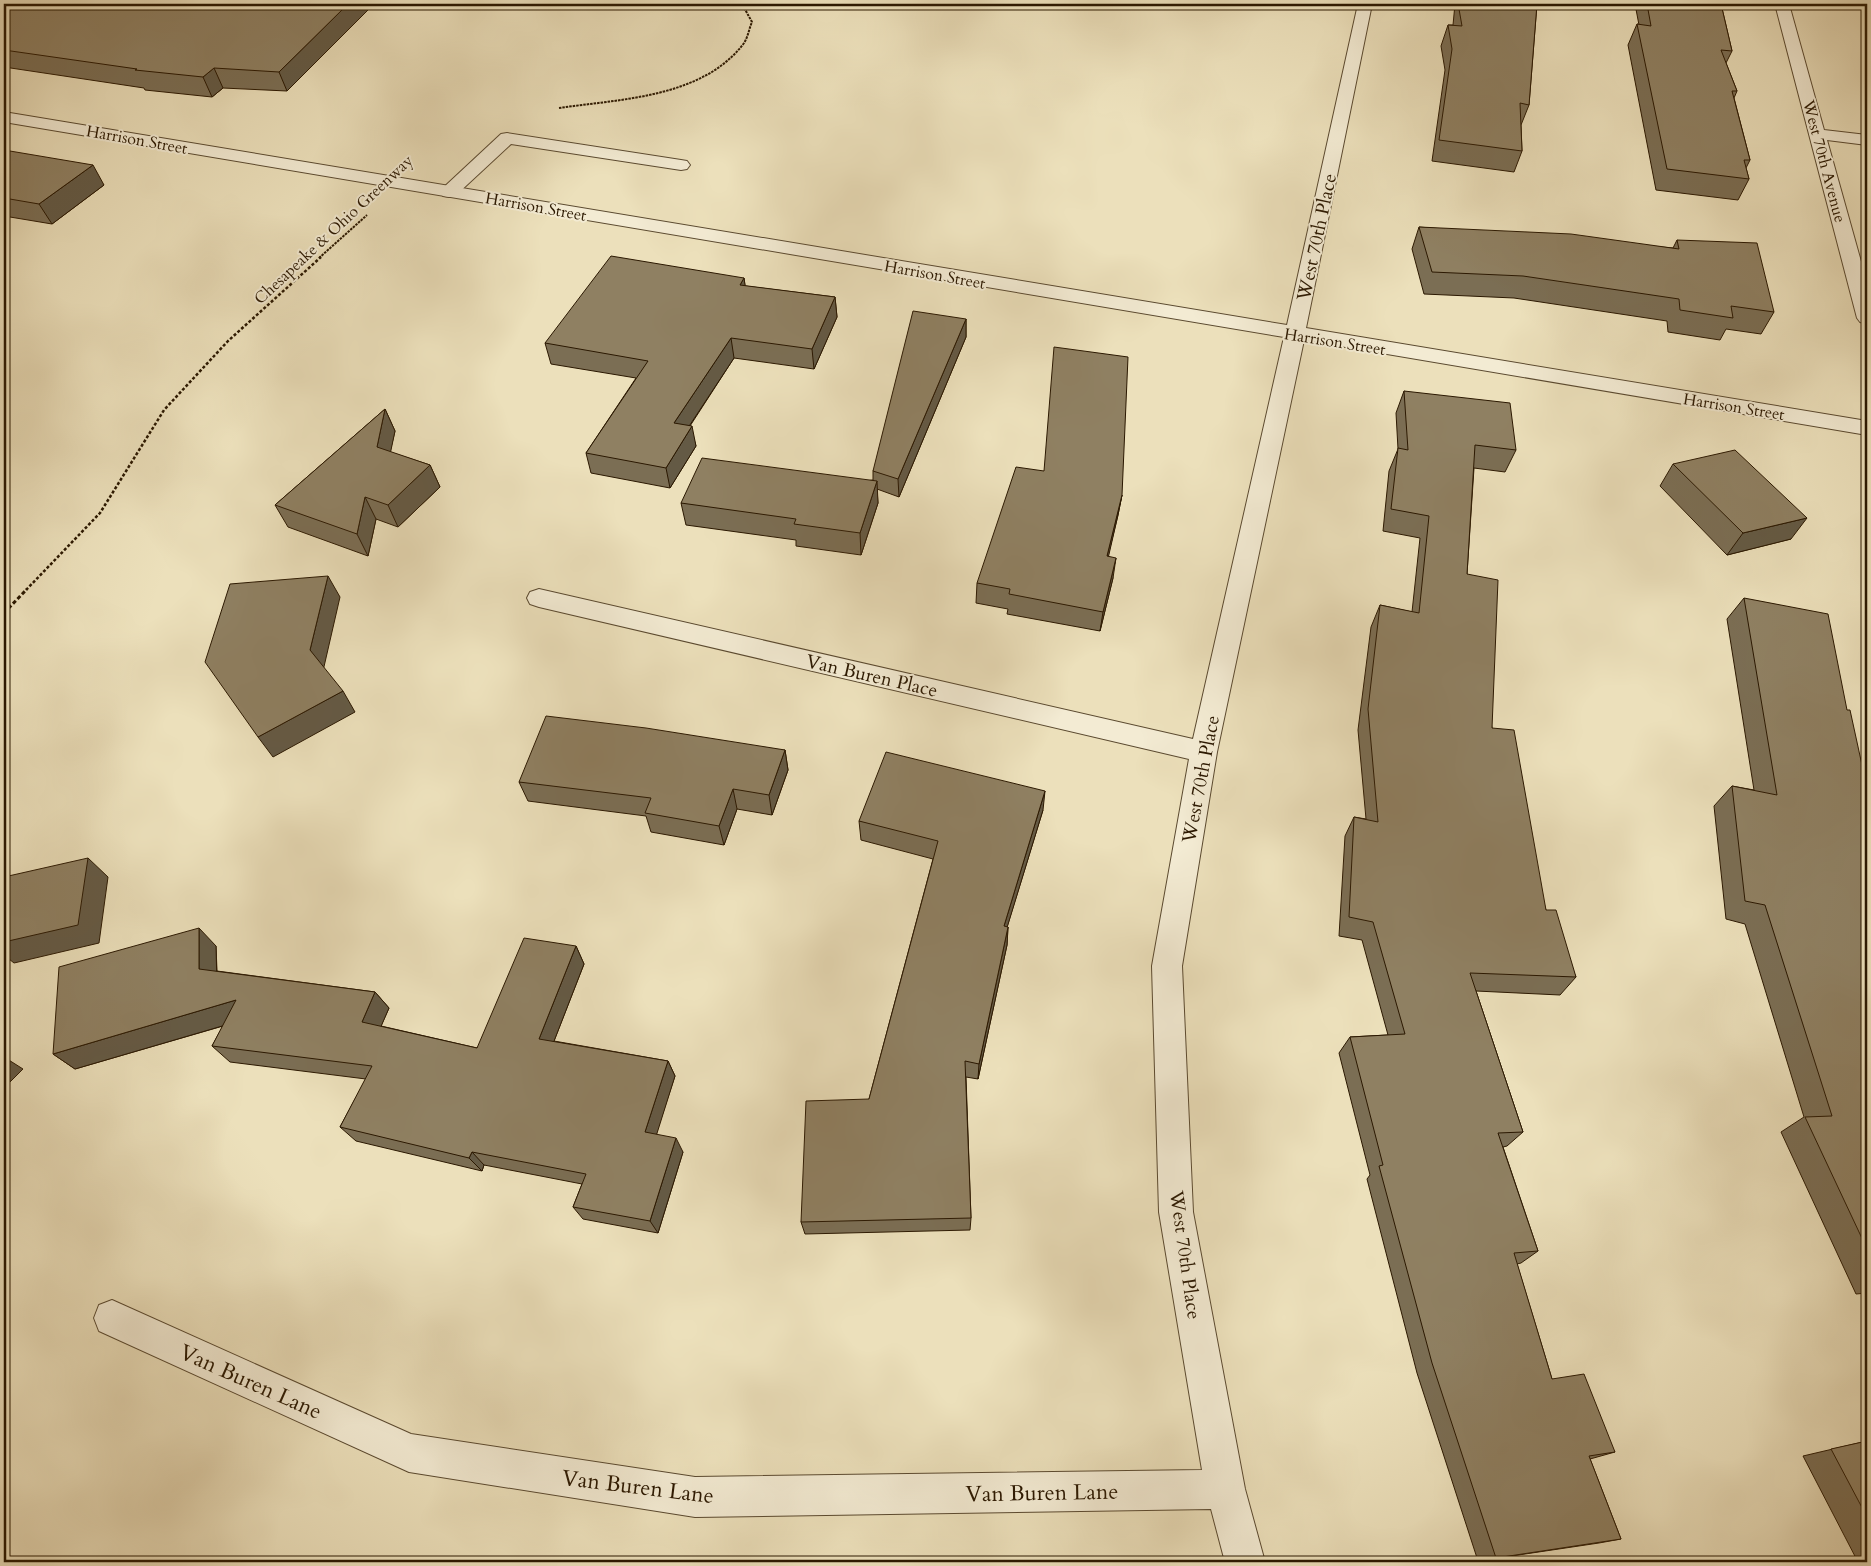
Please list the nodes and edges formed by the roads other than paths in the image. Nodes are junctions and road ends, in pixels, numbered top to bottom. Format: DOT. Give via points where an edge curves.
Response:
graph roads {
  1 [pos="1364,4"];
  2 [pos="1782,4"];
  3 [pos="4,117"];
  4 [pos="1818,134"];
  5 [pos="1867,140"];
  6 [pos="681,164"];
  7 [pos="449,192"];
  8 [pos="1867,318"];
  9 [pos="1296,334"];
  10 [pos="1867,428"];
  11 [pos="539,598"];
  12 [pos="1204,752"];
  13 [pos="112,1318"];
  14 [pos="1224,1489"];
  15 [pos="1245,1562"];
  1 -- 9 [label="street, West 70th Place"];
  2 -- 4 [label="street, West 70th Avenue"];
  3 -- 7 [label="street, Harrison Street"];
  4 -- 5 [label="street"];
  4 -- 8 [label="street, West 70th Avenue"];
  6 -- 7 [label="street" via="507,138"];
  7 -- 9 [label="street, Harrison Street"];
  9 -- 10 [label="street, Harrison Street"];
  9 -- 12 [label="street, West 70th Place"];
  11 -- 12 [label="street, Van Buren Place"];
  12 -- 14 [label="street, West 70th Place" via="1167,966 1176,1212"];
  13 -- 14 [label="street, Van Buren Lane" via="409,1453 695,1497"];
  14 -- 15 [label="street, West 70th Place"];
}
